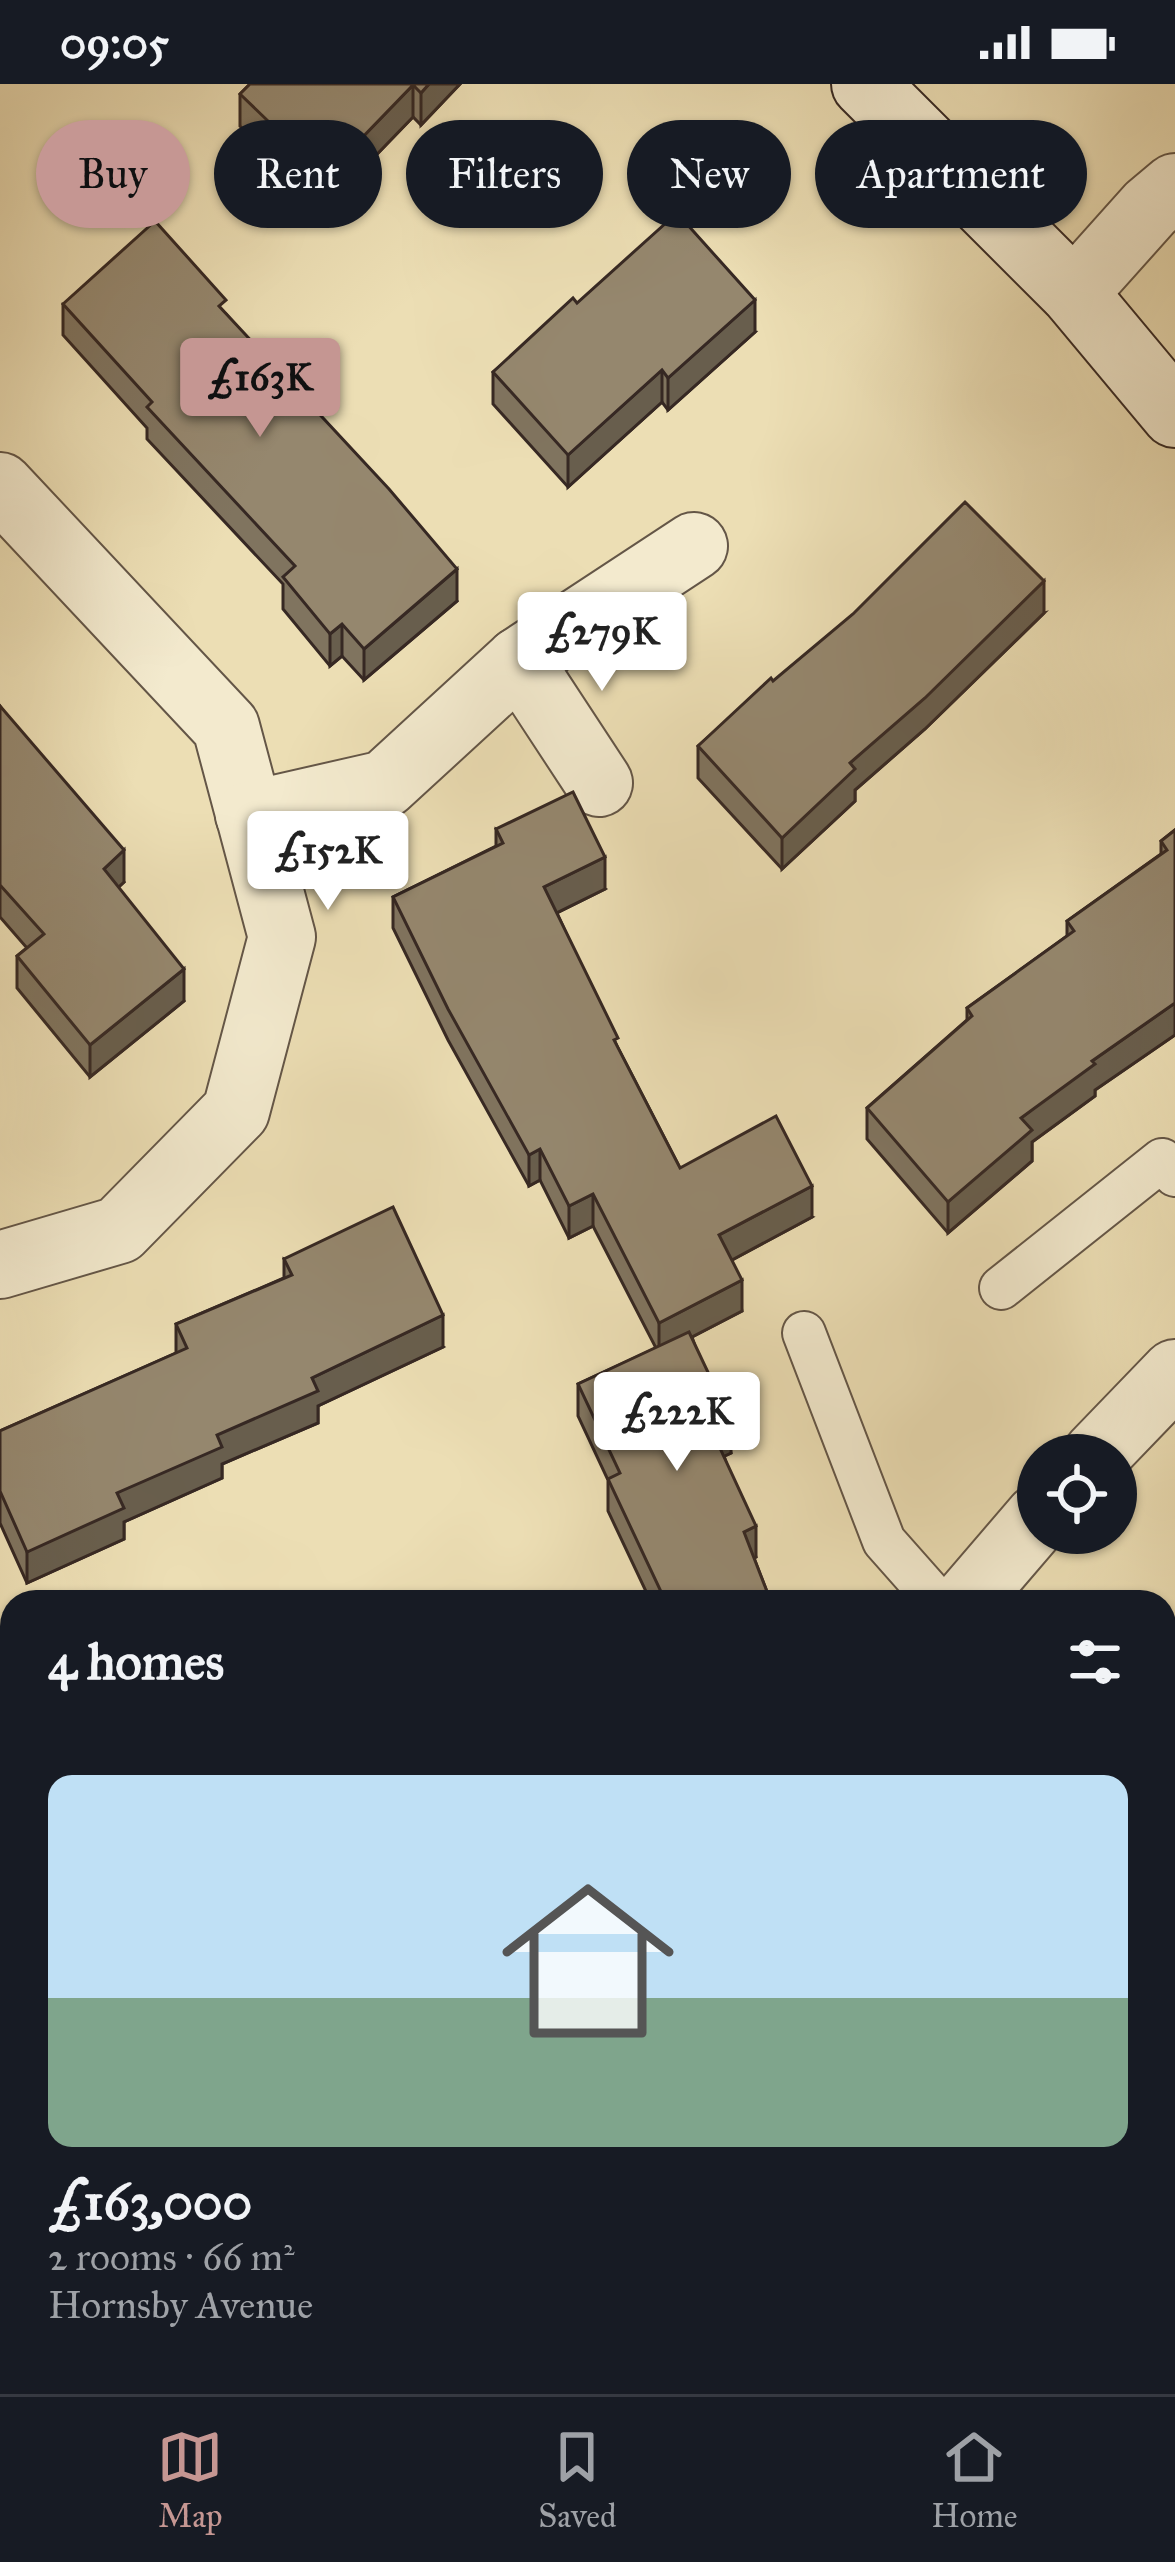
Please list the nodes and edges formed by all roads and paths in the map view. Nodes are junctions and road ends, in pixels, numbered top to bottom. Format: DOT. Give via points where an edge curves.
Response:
graph roads {
  1 [pos="865,84"];
  2 [pos="1175,187"];
  3 [pos="1074,292"];
  4 [pos="1175,414"];
  5 [pos="0,486"];
  6 [pos="694,545"];
  7 [pos="519,661"];
  8 [pos="599,783"];
  9 [pos="249,815"];
  10 [pos="1171,1160"];
  11 [pos="0,1265"];
  12 [pos="1001,1288"];
  13 [pos="804,1334"];
  14 [pos="1175,1373"];
  15 [pos="1116,1434"];
  16 [pos="1017,1542"];
  17 [pos="927,1590"];
  18 [pos="976,1590"];
  1 -- 3 [label="street"];
  2 -- 3 [label="street"];
  3 -- 4 [label="street"];
  5 -- 9 [label="street" via="226,727"];
  6 -- 7 [label="street"];
  7 -- 8 [label="street"];
  7 -- 9 [label="street" via="386,784"];
  9 -- 11 [label="street" via="282,937 236,1111 119,1230"];
  10 -- 12 [label="lane"];
  13 -- 17 [label="lane" via="884,1541"];
  14 -- 15 [label="street"];
  16 -- 18 [label="street"];
}
